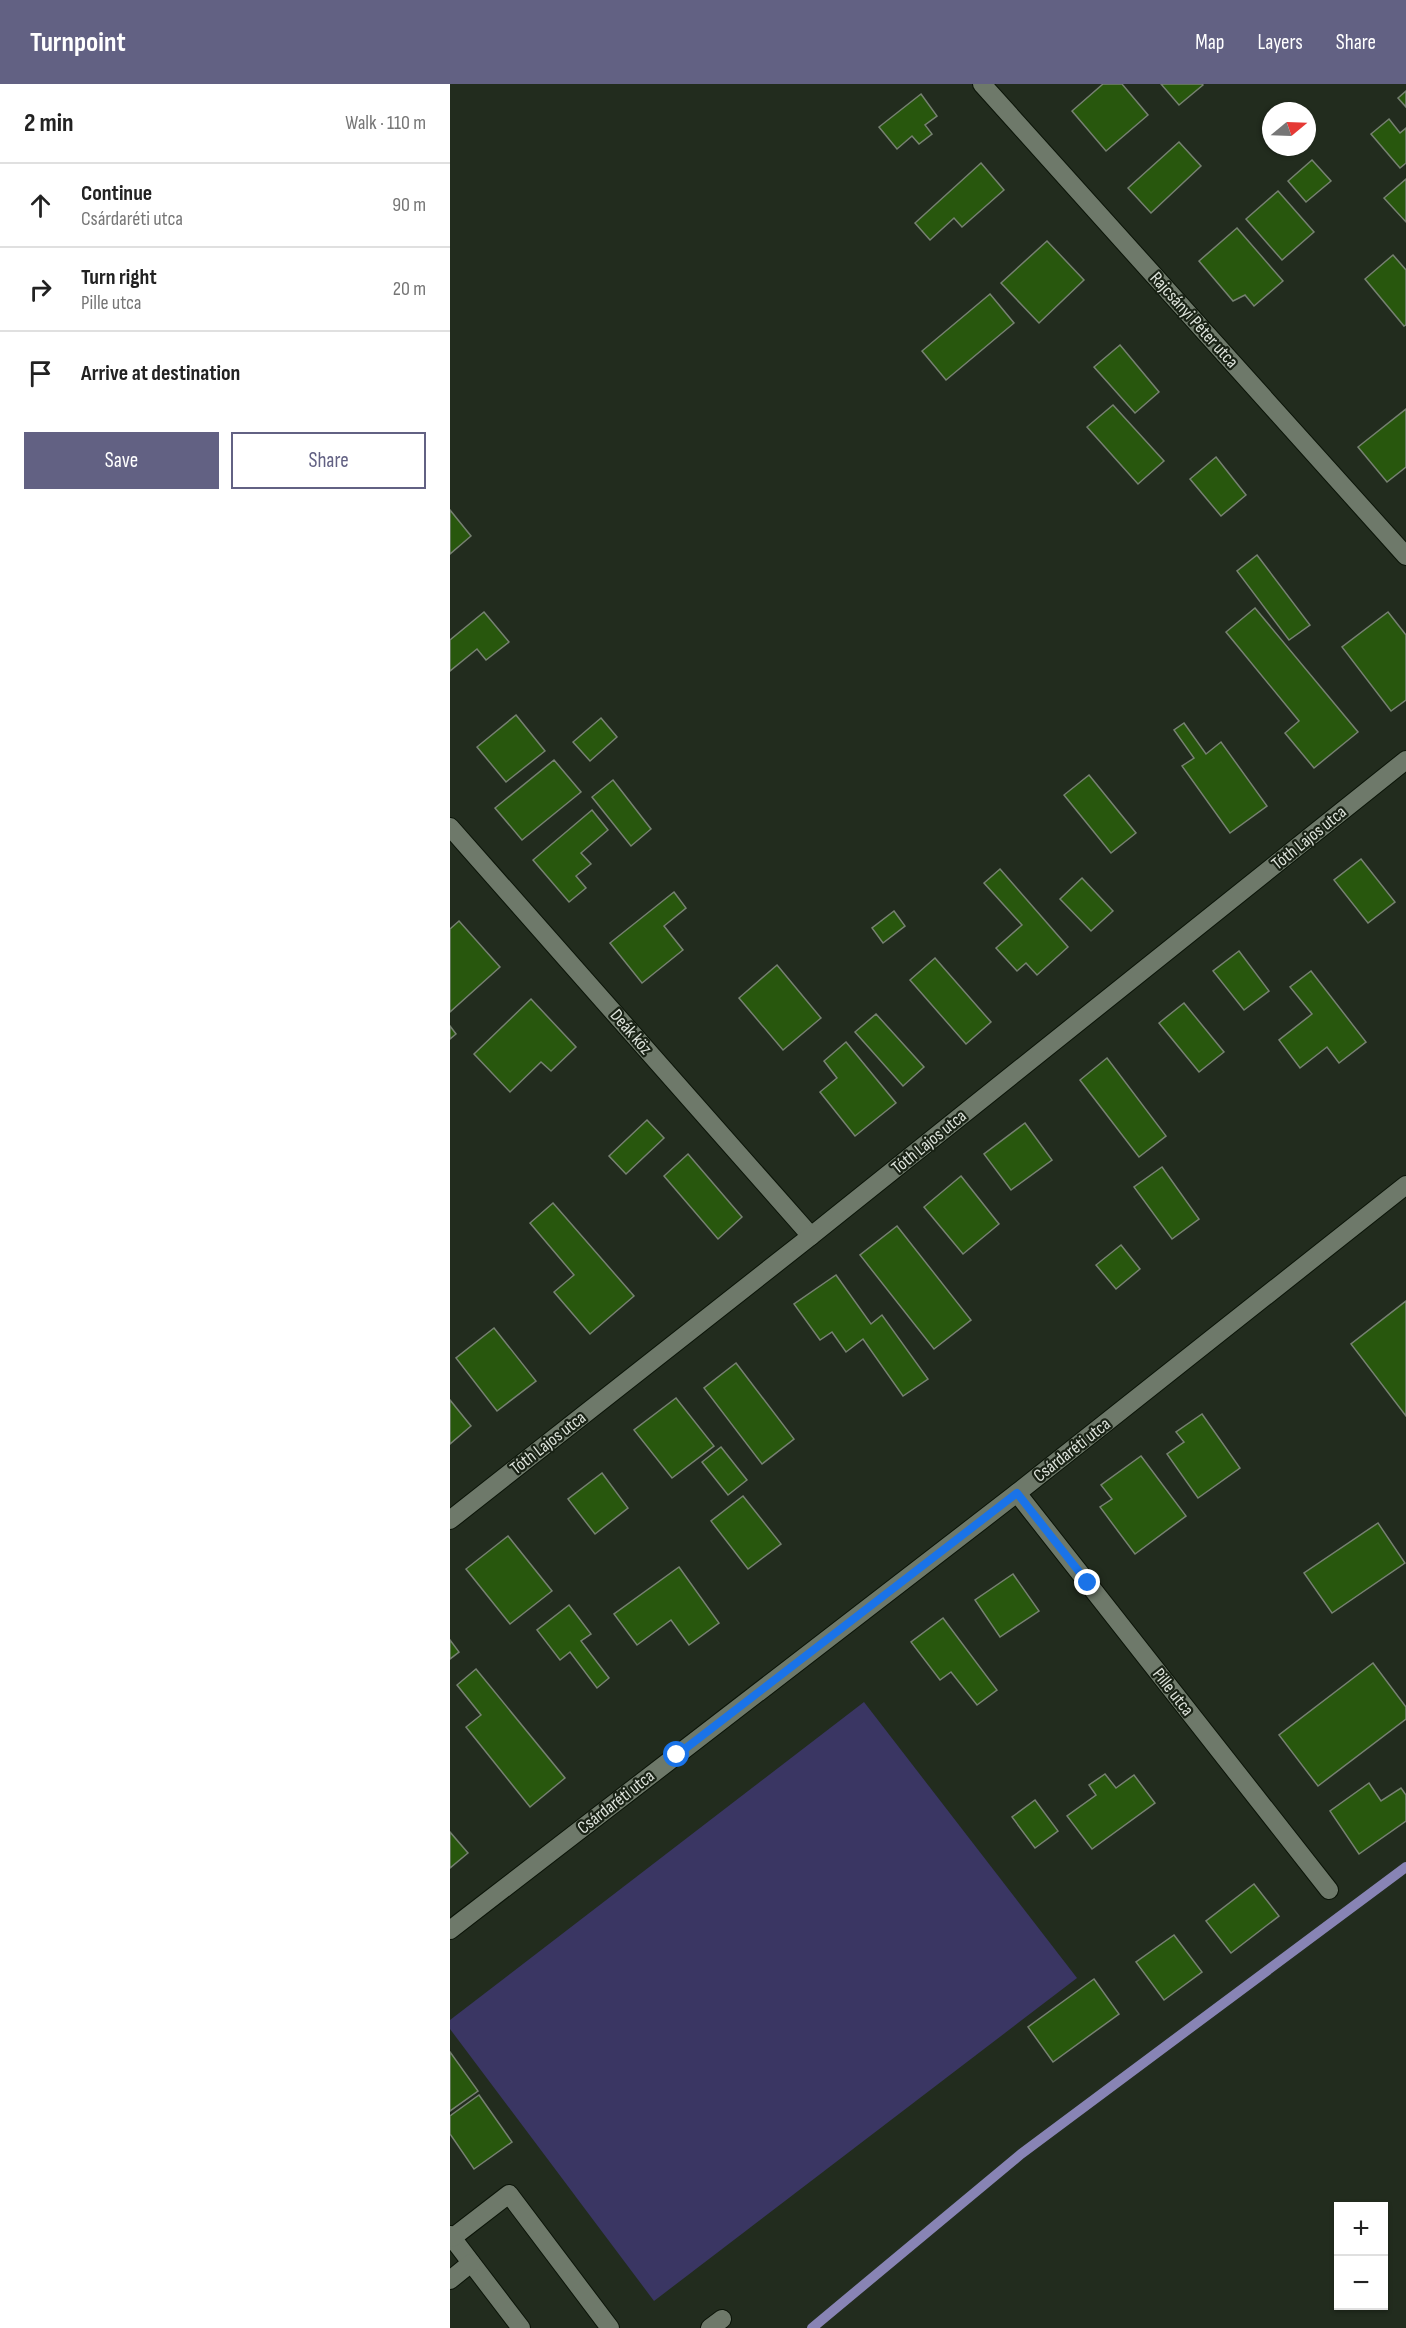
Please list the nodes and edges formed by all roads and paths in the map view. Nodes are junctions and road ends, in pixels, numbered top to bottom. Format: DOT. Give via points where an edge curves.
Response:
graph roads {
  1 [pos="982,84"];
  2 [pos="1406,556"];
  3 [pos="1406,760"];
  4 [pos="450,827"];
  5 [pos="1406,1185"];
  6 [pos="811,1236"];
  7 [pos="1017,1493"];
  8 [pos="450,1520"];
  9 [pos="1329,1890"];
  10 [pos="450,1930"];
  11 [pos="451,2237"];
  12 [pos="471,2263"];
  13 [pos="450,2280"];
  14 [pos="521,2328"];
  15 [pos="610,2328"];
  1 -- 2 [label="street, Rajcsányi Péter utca"];
  3 -- 6 [label="street, Tóth Lajos utca"];
  4 -- 6 [label="street, Deák köz"];
  5 -- 7 [label="street, Csárdaréti utca"];
  6 -- 8 [label="street, Tóth Lajos utca"];
  7 -- 9 [label="street, Pille utca"];
  7 -- 10 [label="street, Csárdaréti utca"];
  11 -- 12 [label="street"];
  11 -- 15 [label="street" via="509,2194"];
  12 -- 13 [label="street"];
  12 -- 14 [label="street"];
}
